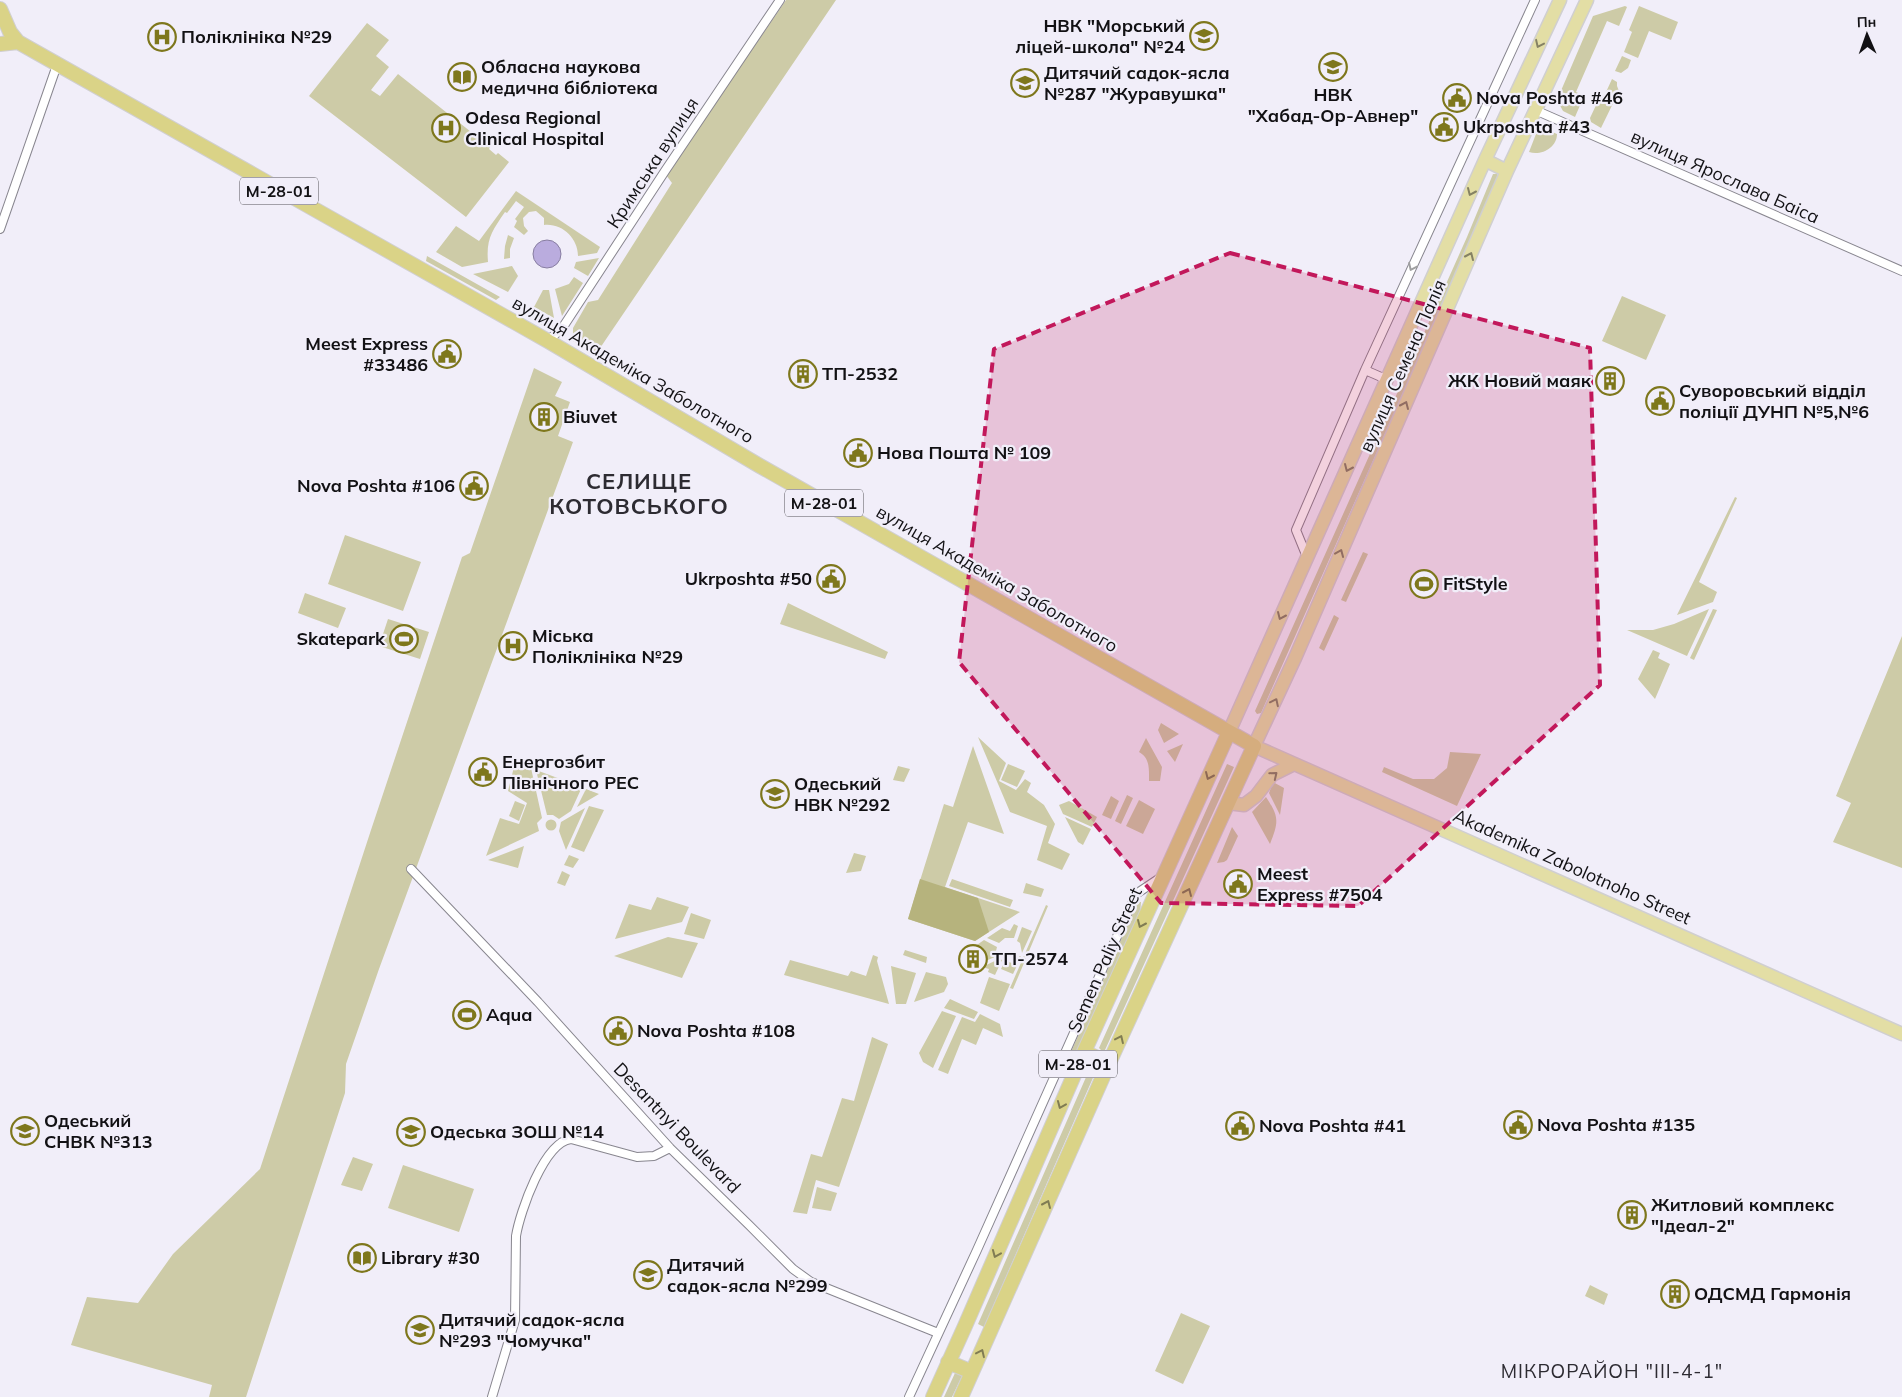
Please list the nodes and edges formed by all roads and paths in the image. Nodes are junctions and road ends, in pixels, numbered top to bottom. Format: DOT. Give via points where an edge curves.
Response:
graph roads {
  1 [pos="780,0"];
  2 [pos="1535,0"];
  3 [pos="1560,0"];
  4 [pos="1587,0"];
  5 [pos="0,9"];
  6 [pos="18,42"];
  7 [pos="0,44"];
  8 [pos="57,64"];
  9 [pos="1535,110"];
  10 [pos="1485,160"];
  11 [pos="1507,171"];
  12 [pos="0,229"];
  13 [pos="1902,271"];
  14 [pos="548,342"];
  15 [pos="1365,370"];
  16 [pos="1388,380"];
  17 [pos="1308,557"];
  18 [pos="1229,732"];
  19 [pos="1254,746"];
  20 [pos="1294,764"];
  21 [pos="1228,803"];
  22 [pos="411,869"];
  23 [pos="1163,877"];
  24 [pos="1902,1034"];
  25 [pos="1084,1052"];
  26 [pos="1109,1063"];
  27 [pos="670,1148"];
  28 [pos="938,1333"];
  29 [pos="948,1362"];
  30 [pos="972,1372"];
  31 [pos="492,1397"];
  32 [pos="909,1397"];
  33 [pos="933,1397"];
  34 [pos="961,1397"];
  1 -- 14 [label="street, Кримська вулиця" via="563,327"];
  2 -- 15 [label="street, one-way"];
  3 -- 10 [label="main road, вулиця Семена Палія, one-way"];
  4 -- 9 [label="main road, вулиця Семена Палія"];
  5 -- 6 [label="highway, вулиця Академіка Заболотного / М-28-01"];
  6 -- 7 [label="highway"];
  6 -- 8 [label="highway, вулиця Академіка Заболотного / М-28-01"];
  8 -- 12 [label="street"];
  8 -- 14 [label="highway, вулиця Академіка Заболотного / М-28-01"];
  9 -- 11 [label="main road, вулиця Семена Палія"];
  9 -- 13 [label="street, вулиця Ярослава Баіса"];
  10 -- 11 [label="main road"];
  10 -- 16 [label="main road, вулиця Семена Палія, one-way"];
  19 -- 11 [label="main road, вулиця Семена Палія, one-way"];
  14 -- 18 [label="highway, вулиця Академіка Заболотного / М-28-01" via="767,471"];
  15 -- 16 [label="street"];
  15 -- 17 [label="street" via="1296,530"];
  16 -- 17 [label="main road, вулиця Семена Палія, one-way"];
  17 -- 18 [label="main road, вулиця Семена Палія, one-way"];
  18 -- 19 [label="highway, Akademika Zabolotnoho Street / М-28-01"];
  18 -- 23 [label="highway, Semen Paliy Street / М-28-01, one-way"];
  19 -- 20 [label="main road, Akademika Zabolotnoho Street"];
  19 -- 21 [label="highway, М-28-01"];
  21 -- 20 [label="main road, one-way" via="1244,805 1256,796 1272,775"];
  20 -- 24 [label="main road, Akademika Zabolotnoho Street"];
  26 -- 21 [label="highway, М-28-01, one-way"];
  22 -- 27 [label="street, Desantnyi Boulevard" via="538,1002"];
  23 -- 25 [label="highway, Semen Paliy Street / М-28-01, one-way"];
  23 -- 28 [label="street" via="1136,894"];
  25 -- 26 [label="highway"];
  25 -- 29 [label="highway, Semen Paliy Street / М-28-01, one-way"];
  30 -- 26 [label="highway, М-28-01, one-way"];
  27 -- 28 [label="street, Desantnyi Boulevard" via="801,1276"];
  27 -- 31 [label="street" via="654,1156 637,1157 572,1139 563,1142 550,1155 530,1188 518,1223 515,1320"];
  28 -- 32 [label="street"];
  29 -- 30 [label="highway"];
  29 -- 33 [label="highway, Semen Paliy Street / М-28-01"];
  30 -- 34 [label="highway, М-28-01"];
}
